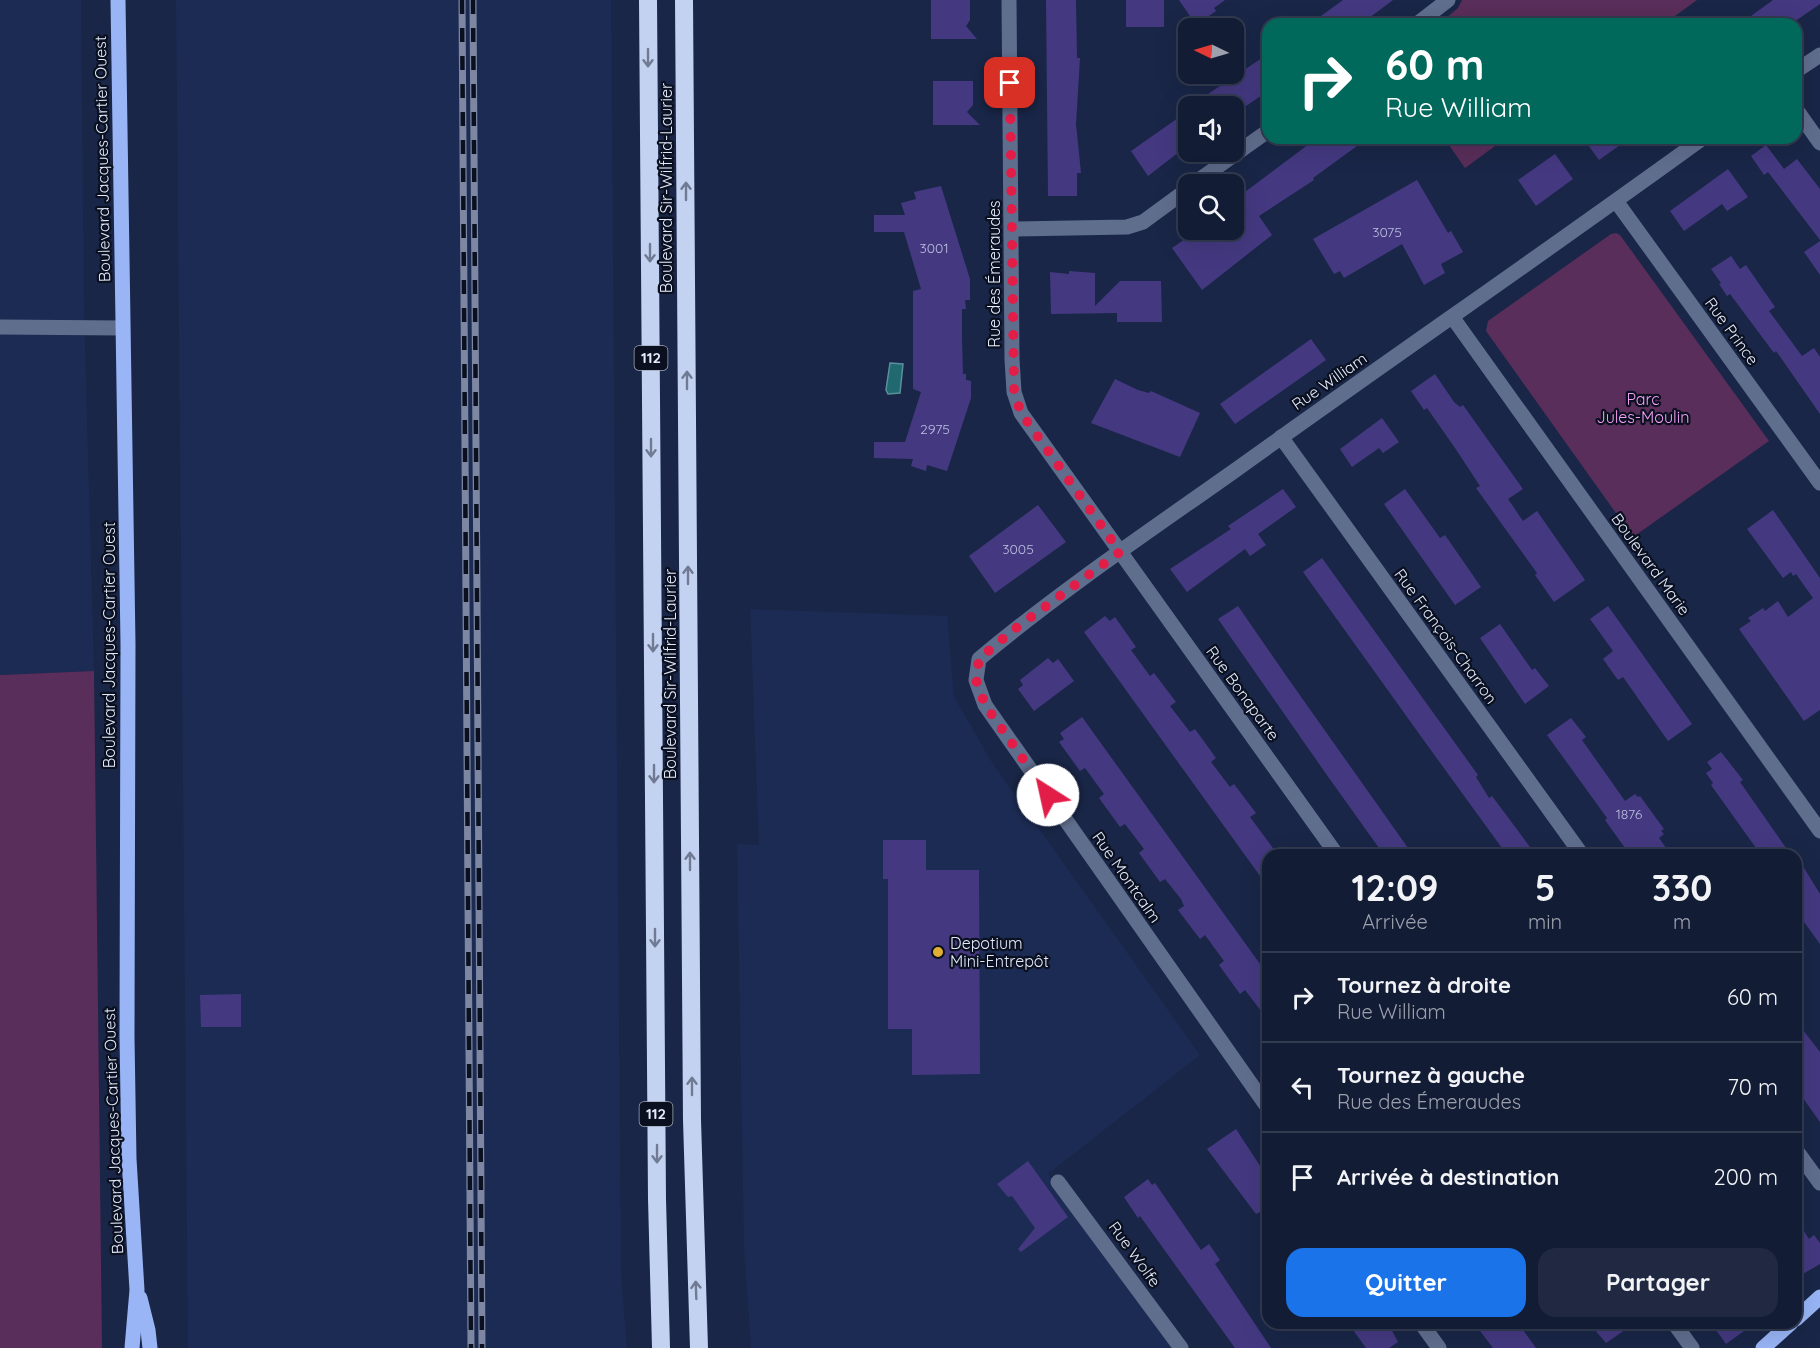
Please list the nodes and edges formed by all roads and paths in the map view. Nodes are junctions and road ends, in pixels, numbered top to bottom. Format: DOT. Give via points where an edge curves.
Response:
graph roads {
  1 [pos="118,0"];
  2 [pos="648,0"];
  3 [pos="684,0"];
  4 [pos="1009,0"];
  5 [pos="1448,0"];
  6 [pos="1425,18"];
  7 [pos="1820,55"];
  8 [pos="1802,67"];
  9 [pos="1802,118"];
  10 [pos="1262,135"];
  11 [pos="1820,143"];
  12 [pos="1694,144"];
  13 [pos="1207,174"];
  14 [pos="1178,196"];
  15 [pos="1616,201"];
  16 [pos="1012,229"];
  17 [pos="1453,318"];
  18 [pos="0,327"];
  19 [pos="122,328"];
  20 [pos="1281,437"];
  21 [pos="1820,483"];
  22 [pos="1120,552"];
  23 [pos="979,659"];
  24 [pos="1820,831"];
  25 [pos="1333,849"];
  26 [pos="1578,849"];
  27 [pos="1262,1099"];
  28 [pos="1802,1158"];
  29 [pos="1058,1182"];
  30 [pos="1820,1184"];
  31 [pos="137,1290"];
  32 [pos="1820,1297"];
  33 [pos="1802,1314"];
  34 [pos="1425,1329"];
  35 [pos="1678,1329"];
  36 [pos="1784,1329"];
  37 [pos="132,1348"];
  38 [pos="150,1348"];
  39 [pos="661,1348"];
  40 [pos="699,1348"];
  41 [pos="1181,1348"];
  42 [pos="1439,1348"];
  43 [pos="1692,1348"];
  44 [pos="1762,1348"];
  1 -- 19 [label="main road, Boulevard Jacques-Cartier Ouest"];
  2 -- 39 [label="highway, Boulevard Sir-Wilfrid-Laurier / 112, one-way"];
  40 -- 3 [label="highway, Boulevard Sir-Wilfrid-Laurier / 112, one-way" via="693,1155"];
  4 -- 16 [label="street, Rue des Émeraudes"];
  5 -- 6 [label="street"];
  7 -- 8 [label="street"];
  9 -- 11 [label="street"];
  10 -- 13 [label="street"];
  12 -- 15 [label="street, Rue William"];
  14 -- 16 [label="street" via="1143,222 1127,227"];
  15 -- 17 [label="street, Rue William"];
  15 -- 21 [label="street, Rue Prince"];
  16 -- 22 [label="street, Rue des Émeraudes" via="1014,392 1021,413"];
  17 -- 20 [label="street, Rue William"];
  17 -- 24 [label="street, Boulevard Marie"];
  18 -- 19 [label="street"];
  19 -- 31 [label="main road, Boulevard Jacques-Cartier Ouest" via="128,644 128,1148"];
  20 -- 22 [label="street, Rue William"];
  20 -- 26 [label="street, Rue François-Charron"];
  22 -- 23 [label="street, Rue William"];
  22 -- 25 [label="street, Rue Bonaparte"];
  23 -- 27 [label="street, Rue Montcalm" via="976,680 985,705"];
  28 -- 30 [label="street"];
  29 -- 41 [label="street, Rue Wolfe"];
  31 -- 37 [label="main road, Boulevard Jacques-Cartier Ouest"];
  31 -- 38 [label="main road, Boulevard Jacques-Cartier Ouest"];
  32 -- 33 [label="main road"];
  34 -- 42 [label="street"];
  35 -- 43 [label="street"];
  36 -- 44 [label="main road"];
}
